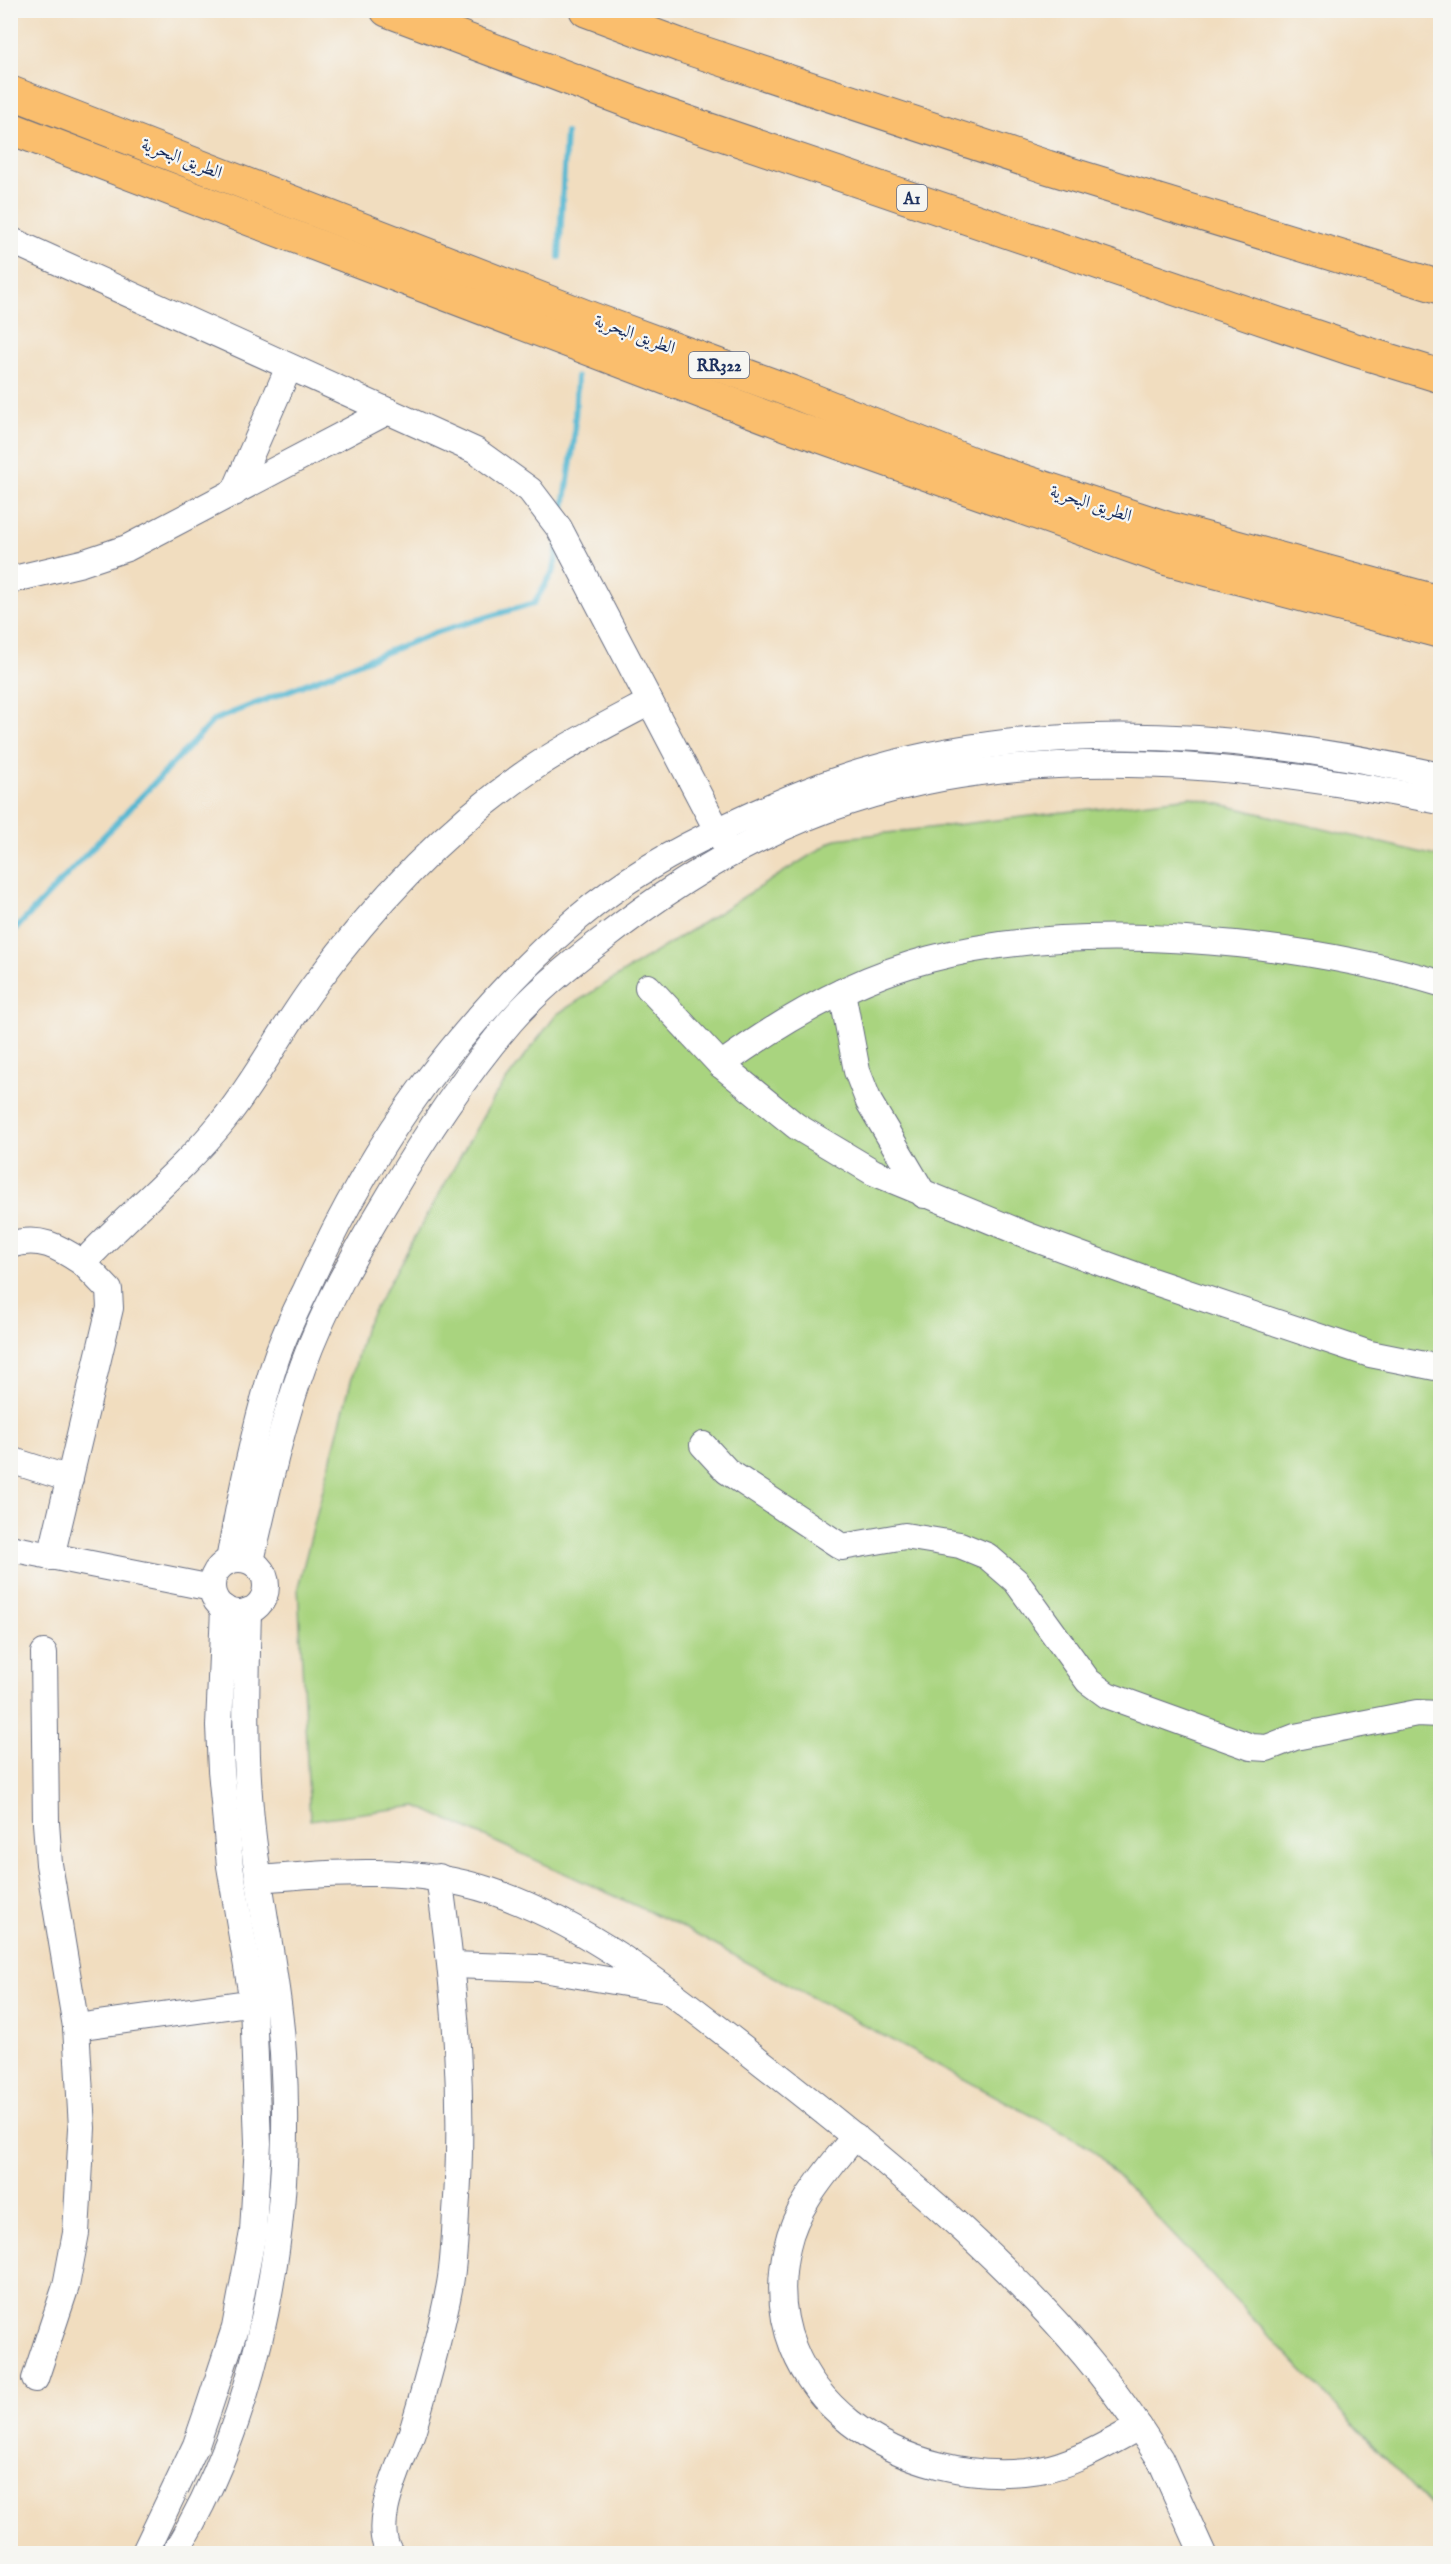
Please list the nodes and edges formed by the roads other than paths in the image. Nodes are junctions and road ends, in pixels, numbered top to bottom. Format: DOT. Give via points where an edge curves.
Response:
graph roads {
  1 [pos="387,10"];
  2 [pos="586,10"];
  3 [pos="10,92"];
  4 [pos="10,128"];
  5 [pos="10,240"];
  6 [pos="1440,287"];
  7 [pos="289,367"];
  8 [pos="1440,376"];
  9 [pos="388,411"];
  10 [pos="234,493"];
  11 [pos="10,580"];
  12 [pos="1440,602"];
  13 [pos="1440,632"];
  14 [pos="650,702"];
  15 [pos="1440,776"];
  16 [pos="1440,801"];
  17 [pos="723,842"];
  18 [pos="1440,983"];
  19 [pos="648,987"];
  20 [pos="842,992"];
  21 [pos="721,1065"];
  22 [pos="924,1195"];
  23 [pos="10,1245"];
  24 [pos="83,1263"];
  25 [pos="1440,1368"];
  26 [pos="703,1445"];
  27 [pos="10,1460"];
  28 [pos="70,1479"];
  29 [pos="10,1548"];
  30 [pos="51,1557"];
  31 [pos="240,1561"];
  32 [pos="228,1602"];
  33 [pos="44,1653"];
  34 [pos="1440,1714"];
  35 [pos="439,1877"];
  36 [pos="259,1879"];
  37 [pos="452,1965"];
  38 [pos="670,1991"];
  39 [pos="265,2001"];
  40 [pos="76,2027"];
  41 [pos="855,2136"];
  42 [pos="35,2379"];
  43 [pos="1139,2427"];
  44 [pos="144,2553"];
  45 [pos="174,2553"];
  46 [pos="391,2553"];
  47 [pos="1203,2553"];
  1 -- 8 [label="highway, A1" via="663,114"];
  2 -- 6 [label="highway" via="682,46 1047,167"];
  3 -- 12 [label="main road, الطريق البحرية / RR322" via="982,467 1168,528"];
  4 -- 13 [label="main road, الطريق البحرية / RR322" via="790,426 1144,551"];
  5 -- 7 [label="street"];
  7 -- 9 [label="street"];
  7 -- 10 [label="street"];
  9 -- 10 [label="street"];
  9 -- 14 [label="street" via="476,451 530,490 559,528"];
  10 -- 11 [label="street" via="127,548"];
  14 -- 17 [label="street"];
  14 -- 24 [label="street" via="534,767 454,831 391,894 313,987 225,1119 181,1168"];
  15 -- 17 [label="street" via="1308,750 1255,744 1117,738 1012,742 873,769 794,796"];
  16 -- 17 [label="street" via="1318,780 1215,768 1126,765 1019,769 941,778"];
  17 -- 31 [label="street" via="650,867 580,916 511,980 463,1036 372,1159 278,1353 259,1419"];
  18 -- 20 [label="street" via="1404,972 1289,951 1232,944 1084,938 976,949 928,959"];
  19 -- 21 [label="street"];
  20 -- 21 [label="street" via="765,1033"];
  20 -- 22 [label="street" via="857,1071 869,1102"];
  21 -- 22 [label="street" via="796,1126 834,1150"];
  22 -- 25 [label="street" via="1275,1324 1370,1354"];
  23 -- 24 [label="street" via="47,1243"];
  24 -- 28 [label="street" via="104,1283 110,1299"];
  26 -- 34 [label="street" via="727,1471 842,1547 905,1536 960,1545 987,1556 1016,1581 1088,1681 1107,1695 1184,1724 1251,1747 1267,1748 1295,1737 1362,1723 1416,1713"];
  27 -- 28 [label="street"];
  28 -- 30 [label="street"];
  29 -- 30 [label="street"];
  30 -- 32 [label="street"];
  31 -- 32 [label="street" via="219,1567 214,1576"];
  31 -- 32 [label="street" via="264,1577 266,1587 257,1606"];
  32 -- 36 [label="street"];
  32 -- 39 [label="street" via="219,1726 221,1770 230,1866"];
  33 -- 40 [label="street" via="48,1854"];
  35 -- 36 [label="street" via="355,1873"];
  35 -- 37 [label="street"];
  35 -- 38 [label="street" via="541,1910"];
  36 -- 39 [label="street"];
  37 -- 38 [label="street" via="537,1968"];
  37 -- 46 [label="street" via="458,2022 460,2120 450,2283 425,2388 383,2519 384,2545"];
  38 -- 41 [label="street"];
  39 -- 40 [label="street"];
  39 -- 44 [label="street" via="253,2232 246,2281 235,2328 196,2445"];
  39 -- 45 [label="street" via="283,2054 285,2121 270,2287 245,2392 225,2450"];
  40 -- 42 [label="street" via="82,2128 76,2234 66,2286"];
  41 -- 43 [label="street" via="1054,2321 1115,2391"];
  41 -- 43 [label="street" via="801,2212 787,2245 782,2277 782,2308 790,2341 823,2399 856,2429 896,2452 946,2467 996,2473 1040,2470 1077,2458"];
  43 -- 47 [label="street" via="1160,2459"];
}
